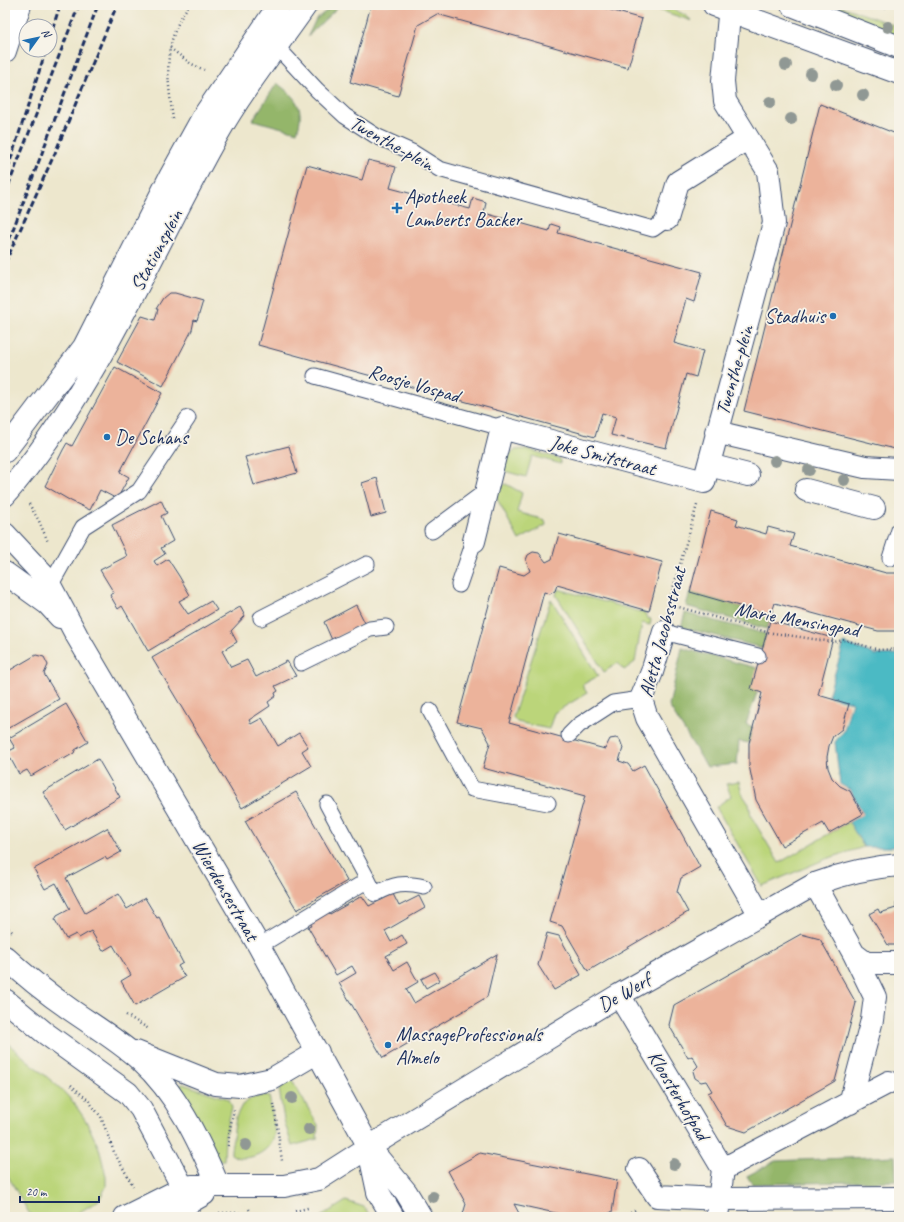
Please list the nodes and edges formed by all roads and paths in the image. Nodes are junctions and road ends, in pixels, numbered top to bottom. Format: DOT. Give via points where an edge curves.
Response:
graph roads {
  1 [pos="20,5"];
  2 [pos="189,5"];
  3 [pos="279,5"];
  4 [pos="306,5"];
  5 [pos="792,5"];
  6 [pos="724,7"];
  7 [pos="899,47"];
  8 [pos="5,51"];
  9 [pos="284,54"];
  10 [pos="899,73"];
  11 [pos="173,124"];
  12 [pos="747,139"];
  13 [pos="660,224"];
  14 [pos="315,376"];
  15 [pos="188,418"];
  16 [pos="502,428"];
  17 [pos="716,432"];
  18 [pos="5,451"];
  19 [pos="899,469"];
  20 [pos="706,473"];
  21 [pos="748,476"];
  22 [pos="10,489"];
  23 [pos="486,490"];
  24 [pos="806,490"];
  25 [pos="874,508"];
  26 [pos="899,530"];
  27 [pos="432,531"];
  28 [pos="5,534"];
  29 [pos="474,541"];
  30 [pos="890,558"];
  31 [pos="367,564"];
  32 [pos="5,573"];
  33 [pos="48,582"];
  34 [pos="459,585"];
  35 [pos="668,604"];
  36 [pos="261,618"];
  37 [pos="386,627"];
  38 [pos="664,632"];
  39 [pos="78,636"];
  40 [pos="899,649"];
  41 [pos="758,656"];
  42 [pos="301,663"];
  43 [pos="641,699"];
  44 [pos="430,711"];
  45 [pos="569,735"];
  46 [pos="327,804"];
  47 [pos="548,804"];
  48 [pos="899,865"];
  49 [pos="368,880"];
  50 [pos="815,884"];
  51 [pos="424,886"];
  52 [pos="760,915"];
  53 [pos="5,926"];
  54 [pos="16,936"];
  55 [pos="259,946"];
  56 [pos="854,954"];
  57 [pos="5,957"];
  58 [pos="894,963"];
  59 [pos="619,995"];
  60 [pos="5,1000"];
  61 [pos="125,1015"];
  62 [pos="151,1030"];
  63 [pos="126,1048"];
  64 [pos="318,1052"];
  65 [pos="272,1079"];
  66 [pos="889,1082"];
  67 [pos="70,1084"];
  68 [pos="240,1086"];
  69 [pos="850,1103"];
  70 [pos="369,1147"];
  71 [pos="228,1150"];
  72 [pos="282,1161"];
  73 [pos="639,1169"];
  74 [pos="723,1169"];
  75 [pos="218,1185"];
  76 [pos="187,1195"];
  77 [pos="899,1198"];
  78 [pos="135,1205"];
  79 [pos="718,1208"];
  80 [pos="250,1212"];
  81 [pos="164,1217"];
  82 [pos="253,1217"];
  83 [pos="393,1217"];
  84 [pos="421,1217"];
  1 -- 8 [label="street"];
  2 -- 11 [label="path" via="181,16 170,47 168,87"];
  3 -- 18 [label="street, Stationsplein" via="203,117 84,347"];
  4 -- 9 [label="street, Stationsplein"];
  5 -- 7 [label="street"];
  6 -- 10 [label="street"];
  6 -- 12 [label="street, Twenthe-plein" via="725,101"];
  9 -- 13 [label="lane, Twenthe-plein" via="345,116 376,136 412,152 439,169"];
  9 -- 22 [label="street, Stationsplein" via="218,133 106,345 64,418"];
  12 -- 13 [label="street, Twenthe-plein" via="678,182"];
  12 -- 17 [label="street, Twenthe-plein" via="768,171 774,223"];
  14 -- 16 [label="lane, Roosje Vospad"];
  15 -- 33 [label="lane" via="139,491 83,527"];
  16 -- 20 [label="street, Joke Smitstraat"];
  16 -- 23 [label="street"];
  17 -- 19 [label="street" via="866,467"];
  17 -- 20 [label="street, Twenthe-plein"];
  20 -- 21 [label="street, Joke Smitstraat"];
  20 -- 35 [label="path, Aletta Jacobsstraat"];
  22 -- 33 [label="path" via="39,521 48,541"];
  23 -- 27 [label="lane"];
  23 -- 29 [label="street"];
  24 -- 25 [label="street"];
  26 -- 30 [label="lane"];
  28 -- 33 [label="street, Wierdensestraat"];
  29 -- 34 [label="lane"];
  31 -- 36 [label="lane"];
  32 -- 39 [label="street, Wierdensestraat" via="48,604"];
  33 -- 39 [label="street, Wierdensestraat"];
  35 -- 38 [label="path, Aletta Jacobsstraat"];
  35 -- 40 [label="path, Marie Mensingpad" via="767,632 833,642 844,640 879,650"];
  37 -- 42 [label="lane" via="370,629"];
  38 -- 41 [label="lane"];
  38 -- 43 [label="street, Aletta Jacobsstraat"];
  39 -- 55 [label="street, Wierdensestraat"];
  43 -- 45 [label="lane" via="612,703 579,725"];
  43 -- 52 [label="street, Aletta Jacobsstraat" via="647,718"];
  44 -- 47 [label="lane" via="472,788"];
  46 -- 49 [label="lane"];
  48 -- 50 [label="street, De Werf" via="879,866"];
  49 -- 51 [label="lane" via="375,894 392,885"];
  49 -- 55 [label="lane"];
  50 -- 52 [label="street, De Werf"];
  50 -- 56 [label="street"];
  52 -- 59 [label="street, De Werf"];
  53 -- 54 [label="path"];
  55 -- 64 [label="street, Wierdensestraat"];
  56 -- 58 [label="street" via="866,963"];
  56 -- 69 [label="street" via="875,997 872,1020"];
  57 -- 63 [label="street" via="64,1005"];
  59 -- 70 [label="street, De Werf"];
  59 -- 74 [label="street, Kloosterhofpad"];
  60 -- 76 [label="street" via="45,1033 128,1093 141,1109"];
  61 -- 62 [label="path"];
  63 -- 68 [label="street" via="216,1084"];
  63 -- 75 [label="street" via="165,1087 186,1120"];
  64 -- 65 [label="street"];
  64 -- 70 [label="street, Wierdensestraat"];
  65 -- 68 [label="street"];
  65 -- 72 [label="path"];
  66 -- 69 [label="street"];
  67 -- 78 [label="path" via="88,1100 101,1117"];
  68 -- 71 [label="path" via="230,1128"];
  69 -- 74 [label="street"];
  70 -- 75 [label="street" via="319,1179 284,1186"];
  70 -- 83 [label="street, Wierdensestraat" via="378,1192"];
  70 -- 84 [label="street, Wierdensestraat" via="406,1192"];
  73 -- 79 [label="street" via="657,1196"];
  74 -- 79 [label="street"];
  75 -- 76 [label="street" via="201,1185"];
  76 -- 78 [label="street"];
  76 -- 81 [label="street"];
  77 -- 79 [label="street"];
  80 -- 82 [label="path"];
}
